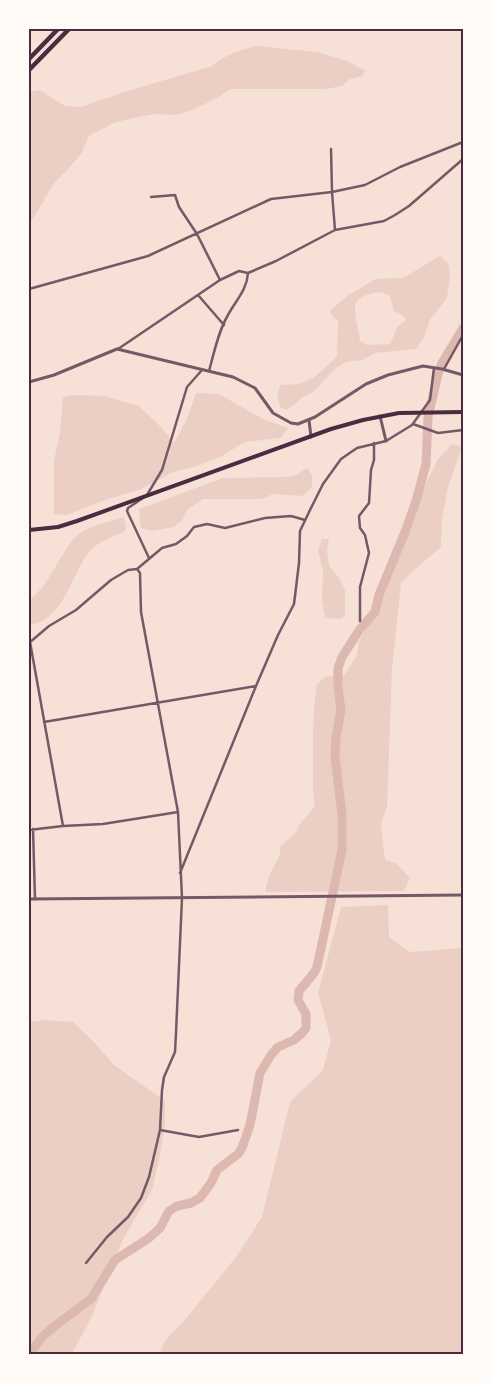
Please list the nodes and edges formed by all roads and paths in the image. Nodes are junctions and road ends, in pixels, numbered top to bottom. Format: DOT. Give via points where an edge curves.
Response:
graph roads {
  1 [pos="58,29"];
  2 [pos="69,29"];
  3 [pos="29,58"];
  4 [pos="29,70"];
  5 [pos="463,142"];
  6 [pos="331,149"];
  7 [pos="463,159"];
  8 [pos="332,192"];
  9 [pos="151,197"];
  10 [pos="336,230"];
  11 [pos="197,234"];
  12 [pos="248,273"];
  13 [pos="220,280"];
  14 [pos="29,289"];
  15 [pos="198,295"];
  16 [pos="224,325"];
  17 [pos="463,335"];
  18 [pos="117,349"];
  19 [pos="436,368"];
  20 [pos="443,369"];
  21 [pos="202,370"];
  22 [pos="209,372"];
  23 [pos="463,375"];
  24 [pos="29,382"];
  25 [pos="463,412"];
  26 [pos="380,415"];
  27 [pos="309,420"];
  28 [pos="413,424"];
  29 [pos="463,430"];
  30 [pos="311,437"];
  31 [pos="386,441"];
  32 [pos="374,443"];
  33 [pos="145,496"];
  34 [pos="305,520"];
  35 [pos="29,530"];
  36 [pos="149,558"];
  37 [pos="137,569"];
  38 [pos="360,620"];
  39 [pos="29,642"];
  40 [pos="256,686"];
  41 [pos="157,702"];
  42 [pos="44,722"];
  43 [pos="178,812"];
  44 [pos="63,826"];
  45 [pos="33,829"];
  46 [pos="29,830"];
  47 [pos="180,874"];
  48 [pos="463,895"];
  49 [pos="182,898"];
  50 [pos="29,899"];
  51 [pos="35,899"];
  52 [pos="160,1130"];
  53 [pos="238,1130"];
  54 [pos="86,1263"];
  1 -- 3 [label="highway"];
  2 -- 4 [label="highway"];
  5 -- 8 [label="street" via="400,166 366,185"];
  6 -- 8 [label="street"];
  7 -- 10 [label="street" via="395,215 384,221"];
  8 -- 10 [label="street"];
  8 -- 11 [label="street" via="271,199"];
  9 -- 11 [label="street" via="175,195"];
  10 -- 12 [label="street"];
  11 -- 13 [label="street"];
  11 -- 14 [label="street" via="148,256"];
  12 -- 13 [label="street" via="239,271"];
  12 -- 16 [label="street" via="248,282"];
  13 -- 15 [label="street"];
  15 -- 16 [label="street"];
  15 -- 18 [label="street"];
  16 -- 22 [label="street"];
  17 -- 20 [label="street"];
  18 -- 21 [label="street"];
  18 -- 24 [label="street"];
  19 -- 20 [label="street"];
  19 -- 27 [label="street" via="423,366 366,384"];
  19 -- 28 [label="street" via="430,400"];
  20 -- 23 [label="street"];
  21 -- 22 [label="street"];
  21 -- 33 [label="street" via="187,387 162,470"];
  22 -- 27 [label="street" via="255,388 273,413 282,419 298,424"];
  25 -- 26 [label="main road"];
  26 -- 30 [label="main road"];
  26 -- 31 [label="street"];
  27 -- 30 [label="street"];
  28 -- 29 [label="street" via="444,433"];
  28 -- 31 [label="street"];
  30 -- 33 [label="main road"];
  31 -- 32 [label="street"];
  32 -- 34 [label="street" via="357,448 341,459"];
  32 -- 38 [label="street" via="369,503 359,516 369,553 360,587"];
  33 -- 35 [label="main road" via="78,521"];
  33 -- 36 [label="street" via="127,511"];
  34 -- 36 [label="street" via="291,516 265,518 225,528 207,524 194,527 176,544 162,548"];
  34 -- 40 [label="street" via="300,531 294,604"];
  36 -- 37 [label="street"];
  37 -- 39 [label="street" via="128,570 111,580 76,610"];
  37 -- 41 [label="street"];
  39 -- 42 [label="street"];
  40 -- 41 [label="street"];
  40 -- 47 [label="street"];
  41 -- 42 [label="street"];
  41 -- 43 [label="street"];
  42 -- 44 [label="street"];
  43 -- 44 [label="street" via="103,824"];
  43 -- 47 [label="street"];
  44 -- 45 [label="street"];
  45 -- 46 [label="street"];
  45 -- 51 [label="street"];
  47 -- 49 [label="street"];
  48 -- 49 [label="street"];
  49 -- 51 [label="street"];
  49 -- 52 [label="street" via="175,1052 164,1077"];
  50 -- 51 [label="street"];
  52 -- 53 [label="street" via="199,1137"];
  52 -- 54 [label="street" via="141,1198"];
}
